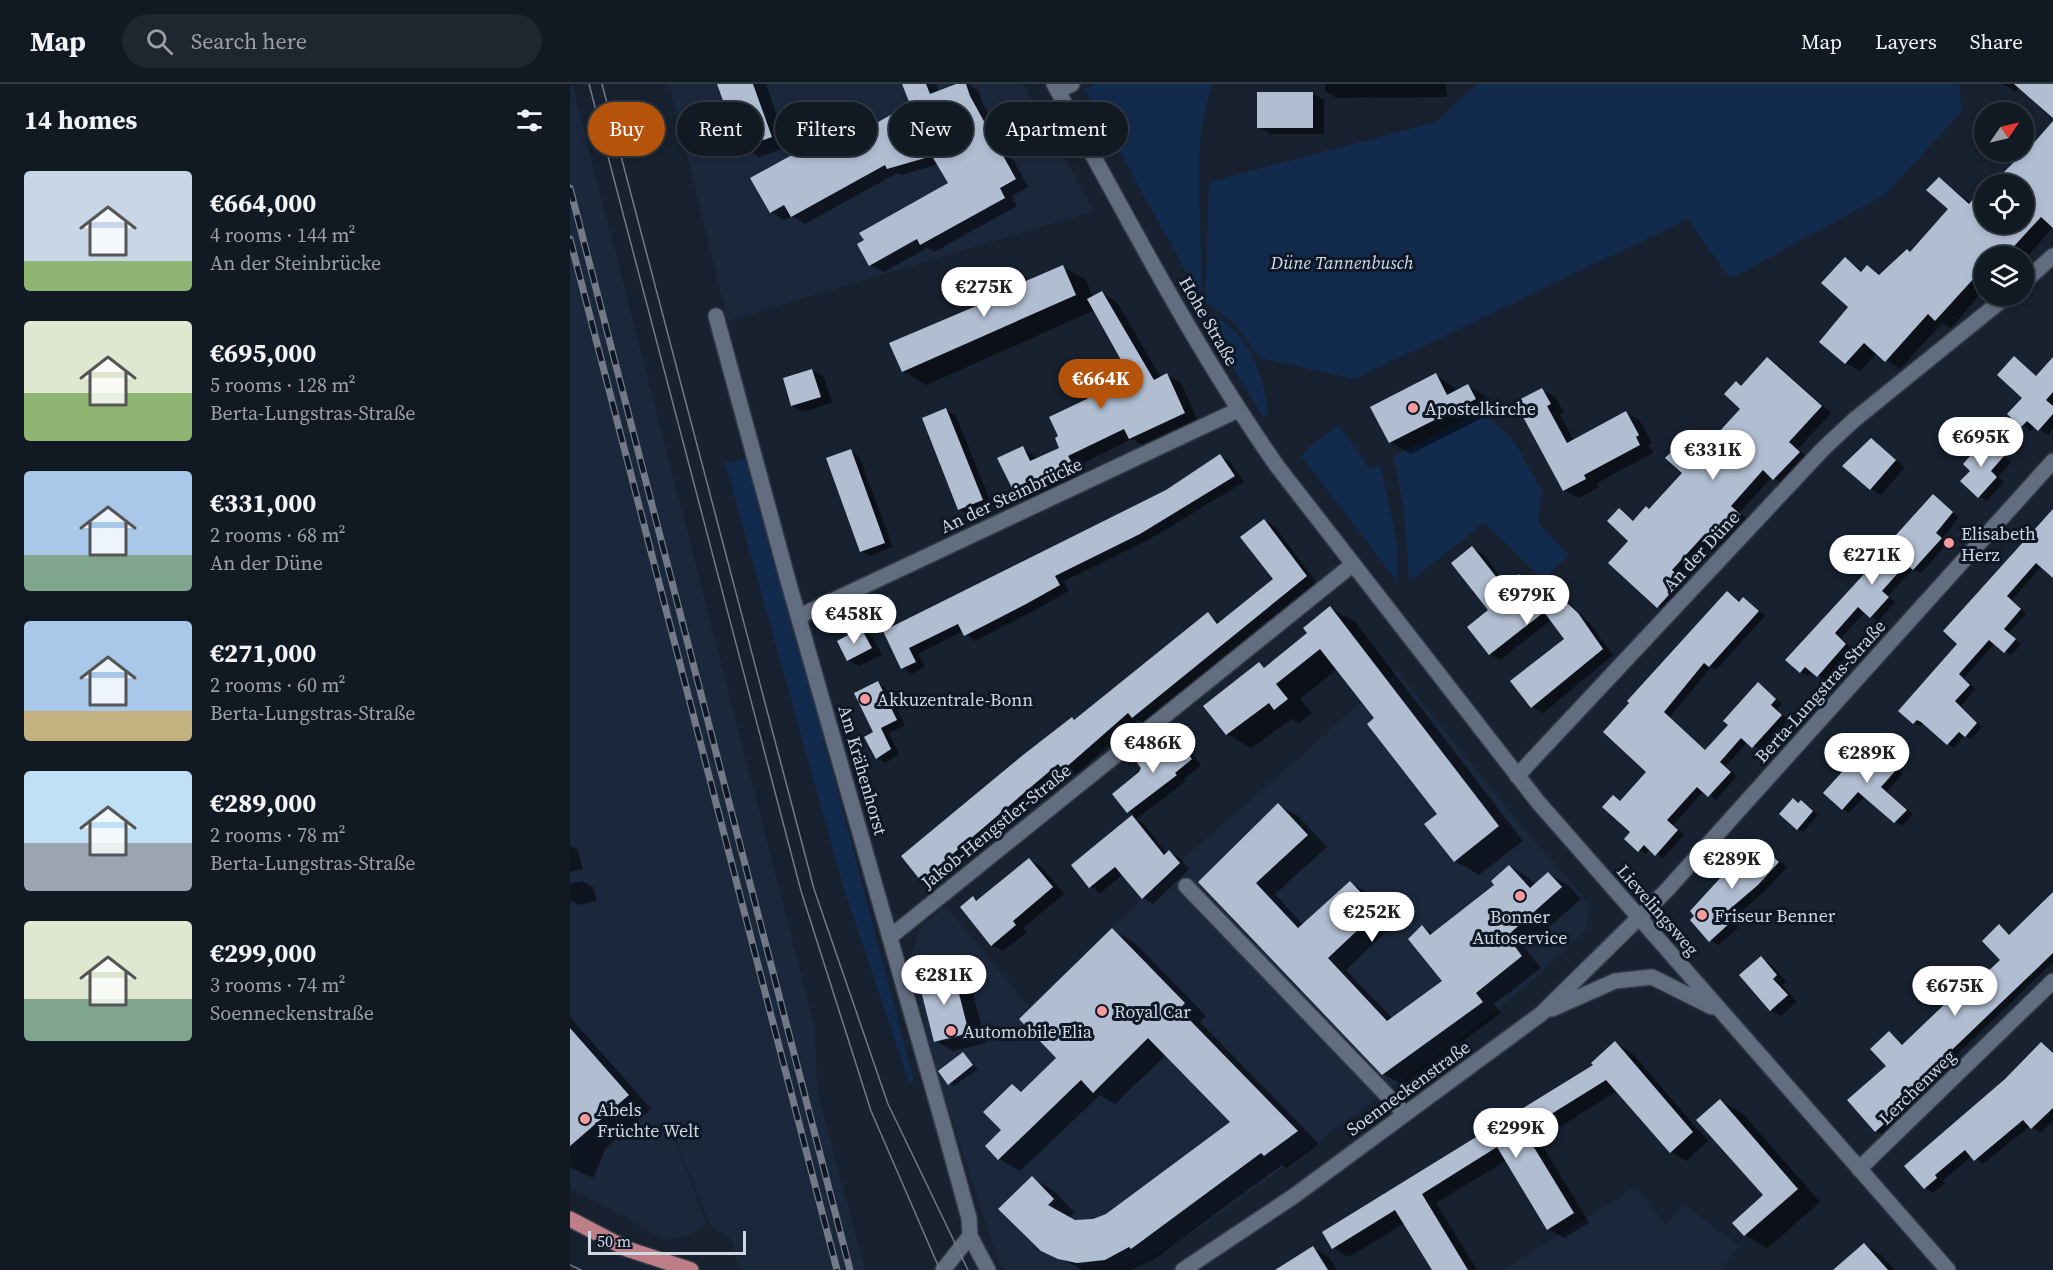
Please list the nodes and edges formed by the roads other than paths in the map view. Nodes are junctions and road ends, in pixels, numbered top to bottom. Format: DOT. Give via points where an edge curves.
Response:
graph roads {
  1 [pos="1061,86"];
  2 [pos="2053,256"];
  3 [pos="2034,273"];
  4 [pos="1995,306"];
  5 [pos="716,316"];
  6 [pos="1238,410"];
  7 [pos="2053,461"];
  8 [pos="1352,565"];
  9 [pos="800,616"];
  10 [pos="1517,776"];
  11 [pos="1186,886"];
  12 [pos="1639,919"];
  13 [pos="890,937"];
  14 [pos="2053,981"];
  15 [pos="1721,1012"];
  16 [pos="1541,1014"];
  17 [pos="1405,1114"];
  18 [pos="1859,1169"];
  19 [pos="570,1219"];
  20 [pos="970,1236"];
  21 [pos="691,1270"];
  22 [pos="943,1270"];
  23 [pos="988,1270"];
  24 [pos="1183,1270"];
  25 [pos="1948,1270"];
  1 -- 6 [label="street, Hohe Straße" via="1177,306"];
  2 -- 3 [label="street"];
  4 -- 10 [label="street, An der Düne" via="1824,448"];
  5 -- 9 [label="street, Am Krähenhorst"];
  6 -- 8 [label="street, Hohe Straße"];
  6 -- 9 [label="street, An der Steinbrücke"];
  7 -- 12 [label="street, Berta-Lungstras-Straße"];
  8 -- 10 [label="street, Lievelingsweg"];
  8 -- 13 [label="street, Jakob-Hengstler-Straße"];
  9 -- 13 [label="street, Am Krähenhorst"];
  10 -- 12 [label="street, Lievelingsweg"];
  11 -- 17 [label="street"];
  12 -- 15 [label="street, Lievelingsweg"];
  12 -- 16 [label="street, Soenneckenstraße"];
  13 -- 20 [label="street, Am Krähenhorst" via="969,1218"];
  14 -- 18 [label="street, Lerchenweg"];
  15 -- 16 [label="street" via="1652,977 1615,981"];
  15 -- 18 [label="street, Lievelingsweg"];
  16 -- 17 [label="street, Soenneckenstraße"];
  17 -- 24 [label="street, Soenneckenstraße" via="1230,1241"];
  18 -- 25 [label="street, Lievelingsweg"];
  19 -- 21 [label="main road" via="627,1249"];
  20 -- 22 [label="street"];
  20 -- 23 [label="street, Am Krähenhorst"];
}
